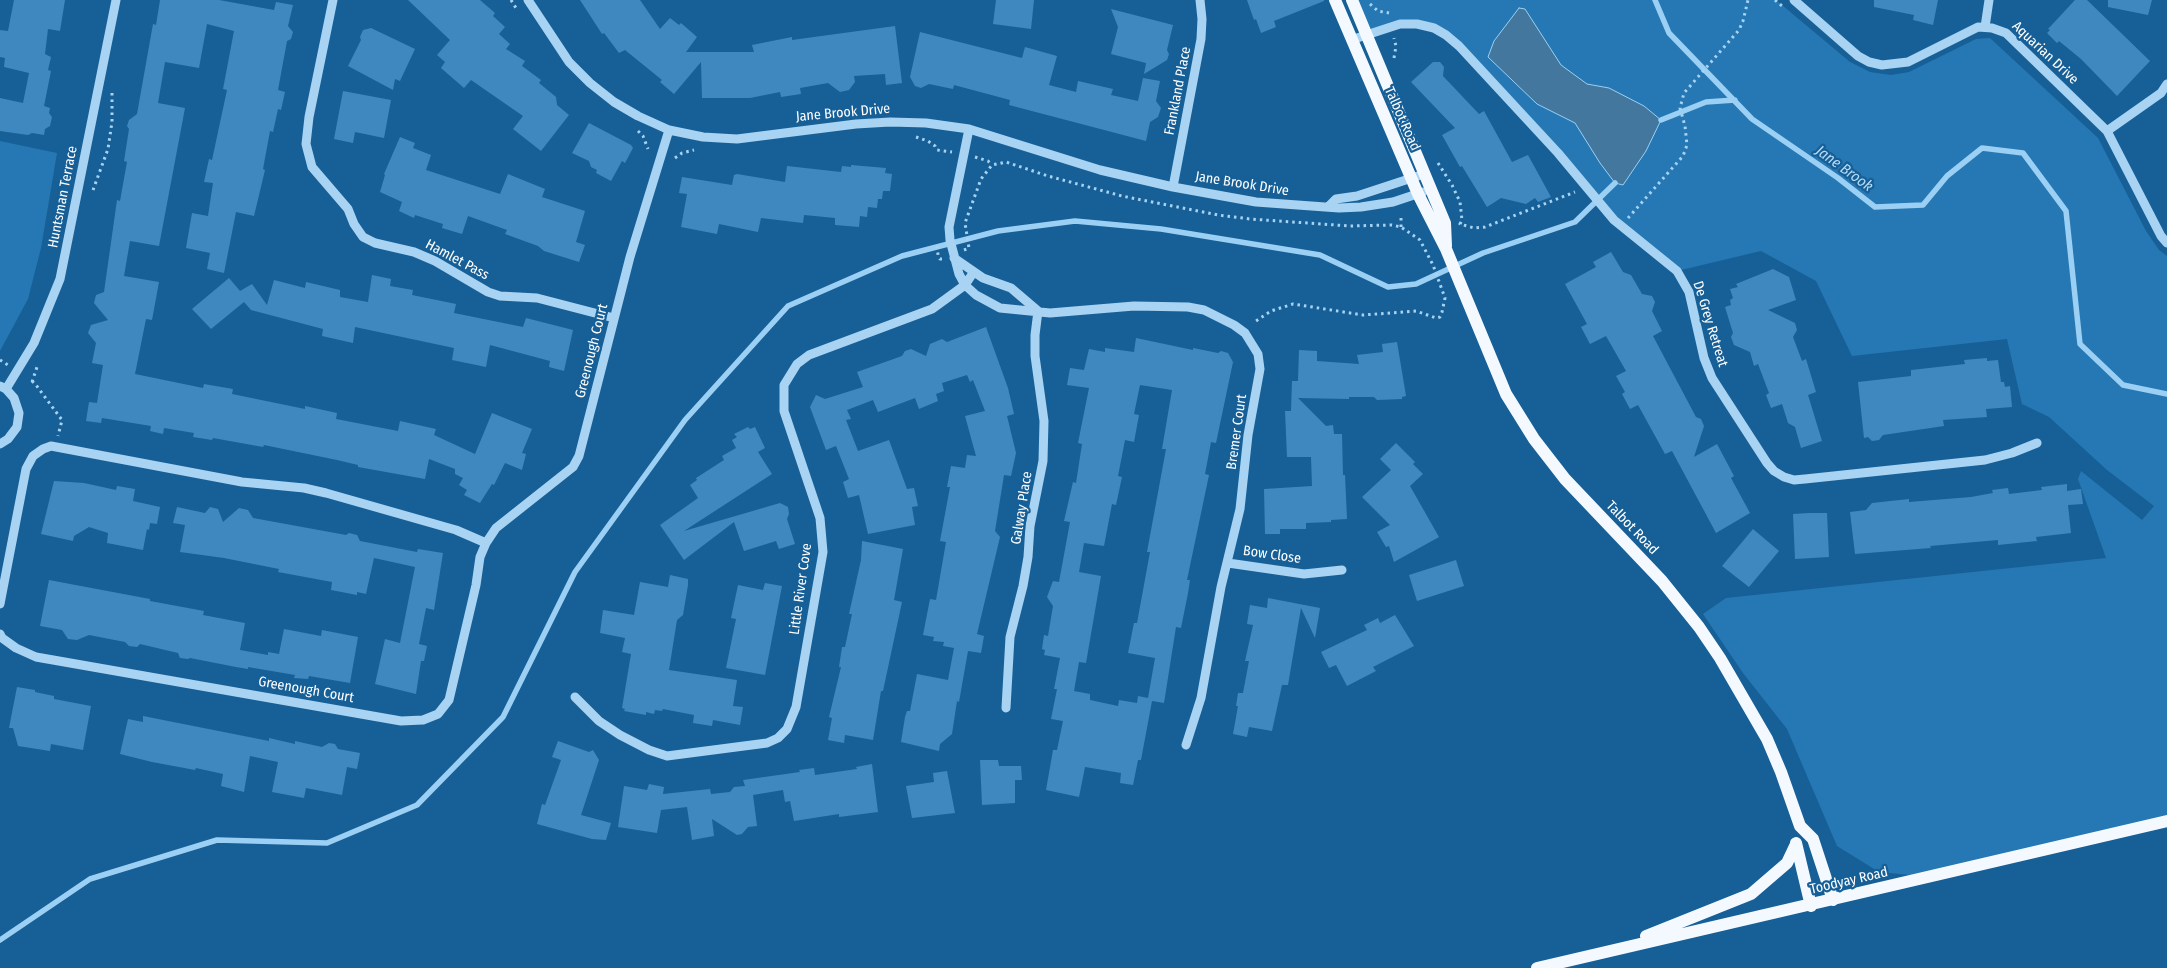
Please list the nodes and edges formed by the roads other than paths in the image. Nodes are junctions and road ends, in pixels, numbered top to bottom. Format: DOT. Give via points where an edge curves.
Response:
graph roads {
  1 [pos="116,0"];
  2 [pos="333,0"];
  3 [pos="528,0"];
  4 [pos="1200,0"];
  5 [pos="1334,0"];
  6 [pos="1352,0"];
  7 [pos="1794,0"];
  8 [pos="1990,0"];
  9 [pos="1985,27"];
  10 [pos="1366,35"];
  11 [pos="1351,40"];
  12 [pos="2167,84"];
  13 [pos="970,129"];
  14 [pos="669,130"];
  15 [pos="2108,131"];
  16 [pos="1424,174"];
  17 [pos="1412,179"];
  18 [pos="1173,187"];
  19 [pos="1430,188"];
  20 [pos="1418,194"];
  21 [pos="1328,207"];
  22 [pos="2167,243"];
  23 [pos="1446,248"];
  24 [pos="954,258"];
  25 [pos="973,273"];
  26 [pos="965,285"];
  27 [pos="1038,311"];
  28 [pos="614,318"];
  29 [pos="3,387"];
  30 [pos="2037,443"];
  31 [pos="0,444"];
  32 [pos="486,543"];
  33 [pos="1228,563"];
  34 [pos="1342,570"];
  35 [pos="0,604"];
  36 [pos="0,634"];
  37 [pos="575,697"];
  38 [pos="1006,708"];
  39 [pos="1186,745"];
  40 [pos="2167,821"];
  41 [pos="1800,826"];
  42 [pos="1796,844"];
  43 [pos="1833,900"];
  44 [pos="1811,906"];
  45 [pos="1609,950"];
  46 [pos="1537,968"];
  1 -- 29 [label="street, Huntsman Terrace" via="60,279 34,343"];
  2 -- 28 [label="street, Hamlet Pass" via="306,144 312,166 348,209 363,237 428,258 500,296 537,298"];
  3 -- 14 [label="street, Jane Brook Drive" via="569,62 590,83 614,102"];
  4 -- 18 [label="street, Frankland Place" via="1200,46"];
  5 -- 11 [label="main road, Talbot Road"];
  6 -- 10 [label="main road, Talbot Road"];
  7 -- 9 [label="street" via="1858,56 1882,65 1908,62 1972,30"];
  8 -- 9 [label="street"];
  9 -- 15 [label="street, Aquarian Drive" via="2006,33"];
  10 -- 11 [label="street, De Grey Retreat"];
  10 -- 16 [label="main road, Talbot Road"];
  10 -- 30 [label="street, De Grey Retreat" via="1400,24 1418,24 1446,35 1558,153 1606,210 1680,276 1689,292 1710,374 1774,471 1794,480 1984,460"];
  11 -- 17 [label="main road, Talbot Road"];
  12 -- 15 [label="street" via="2161,93"];
  13 -- 14 [label="street, Jane Brook Drive" via="890,122 737,139 702,137"];
  13 -- 18 [label="street, Jane Brook Drive" via="1100,170"];
  13 -- 24 [label="street, Bremer Court" via="949,226"];
  14 -- 28 [label="street, Greenough Court"];
  15 -- 22 [label="street, Aquarian Drive"];
  16 -- 17 [label="street, Jane Brook Drive"];
  16 -- 19 [label="main road, Talbot Road"];
  17 -- 20 [label="main road, Talbot Road"];
  17 -- 21 [label="street, Jane Brook Drive" via="1336,199"];
  18 -- 21 [label="street, Jane Brook Drive" via="1256,202"];
  19 -- 20 [label="street, Jane Brook Drive"];
  19 -- 23 [label="main road, Talbot Road" via="1445,223"];
  20 -- 21 [label="street, Jane Brook Drive" via="1377,206"];
  20 -- 23 [label="main road, Talbot Road"];
  23 -- 41 [label="main road, Talbot Road" via="1506,394 1534,439 1565,479 1662,581 1699,627 1767,739"];
  24 -- 25 [label="street"];
  24 -- 26 [label="street, Bremer Court"];
  25 -- 26 [label="street, Little River Cove"];
  25 -- 27 [label="street" via="1011,288"];
  26 -- 27 [label="street, Bremer Court" via="982,300 1000,308"];
  26 -- 37 [label="street, Little River Cove" via="932,309 810,355 797,364 784,385 784,411 820,518 823,552 796,707 787,729 767,743 667,756 620,735 599,721"];
  27 -- 33 [label="street, Bremer Court" via="1065,313 1134,306 1188,307 1204,310 1245,333 1258,354 1260,369 1248,435 1243,494"];
  27 -- 38 [label="street, Galway Place" via="1035,356 1044,421 1043,461 1030,526 1023,586 1010,637"];
  28 -- 32 [label="street, Greenough Court" via="579,456 572,467 496,528"];
  29 -- 31 [label="street" via="14,398 19,413 17,428"];
  32 -- 35 [label="street" via="456,530 318,491 242,482 51,446 33,456 26,469"];
  32 -- 36 [label="street, Greenough Court" via="480,557 450,700 438,714 423,720 401,721 36,657 16,648"];
  33 -- 34 [label="street, Bow Close" via="1304,574"];
  33 -- 39 [label="street, Bremer Court" via="1202,698"];
  40 -- 43 [label="main road, Toodyay Road"];
  41 -- 42 [label="main road"];
  41 -- 43 [label="main road, Talbot Road" via="1813,839"];
  42 -- 44 [label="main road"];
  42 -- 45 [label="main road" via="1787,863 1751,894"];
  43 -- 44 [label="main road, Toodyay Road"];
  44 -- 45 [label="main road, Toodyay Road"];
  45 -- 46 [label="main road, Toodyay Road"];
}
